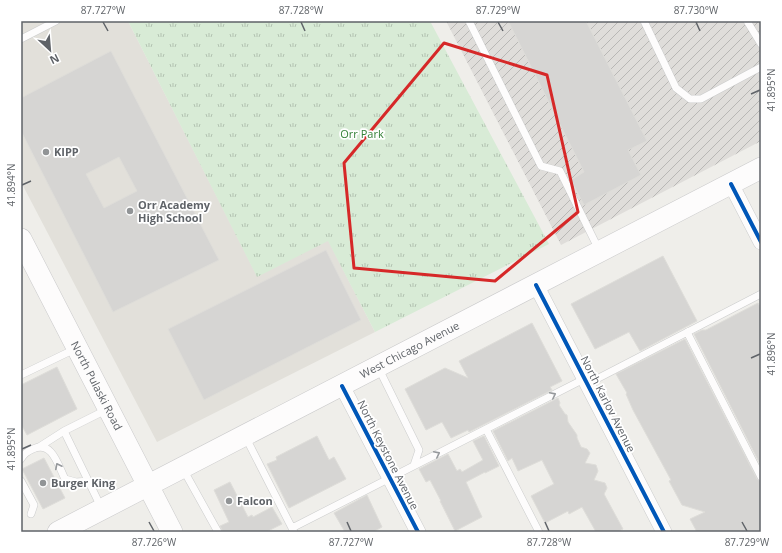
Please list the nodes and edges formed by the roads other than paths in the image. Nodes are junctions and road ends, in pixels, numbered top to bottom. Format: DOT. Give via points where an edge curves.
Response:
graph roads {
  1 [pos="56,21"];
  2 [pos="469,21"];
  3 [pos="644,21"];
  4 [pos="747,21"];
  5 [pos="21,39"];
  6 [pos="761,44"];
  7 [pos="761,67"];
  8 [pos="761,168"];
  9 [pos="731,184"];
  10 [pos="21,239"];
  11 [pos="761,242"];
  12 [pos="600,252"];
  13 [pos="536,285"];
  14 [pos="761,294"];
  15 [pos="687,332"];
  16 [pos="77,348"];
  17 [pos="378,367"];
  18 [pos="21,375"];
  19 [pos="586,381"];
  20 [pos="342,386"];
  21 [pos="108,409"];
  22 [pos="486,429"];
  23 [pos="64,432"];
  24 [pos="245,436"];
  25 [pos="39,447"];
  26 [pos="21,459"];
  27 [pos="414,465"];
  28 [pos="182,468"];
  29 [pos="761,477"];
  30 [pos="390,478"];
  31 [pos="21,481"];
  32 [pos="88,481"];
  33 [pos="148,486"];
  34 [pos="102,509"];
  35 [pos="31,514"];
  36 [pos="293,530"];
  37 [pos="58,532"];
  38 [pos="172,532"];
  39 [pos="218,532"];
  40 [pos="418,532"];
  41 [pos="539,532"];
  42 [pos="664,532"];
  1 -- 5 [label="lane"];
  2 -- 12 [label="lane" via="541,166 560,171"];
  3 -- 7 [label="lane" via="676,88 690,100 701,99"];
  4 -- 6 [label="lane"];
  8 -- 9 [label="main road, West Chicago Avenue"];
  9 -- 11 [label="street"];
  9 -- 12 [label="main road, West Chicago Avenue"];
  10 -- 16 [label="main road, North Pulaski Road"];
  12 -- 13 [label="main road, West Chicago Avenue"];
  13 -- 17 [label="main road, West Chicago Avenue"];
  13 -- 19 [label="street, North Karlov Avenue"];
  14 -- 15 [label="lane"];
  15 -- 19 [label="lane"];
  15 -- 29 [label="lane"];
  16 -- 18 [label="lane"];
  16 -- 21 [label="main road, North Pulaski Road"];
  17 -- 20 [label="main road, West Chicago Avenue"];
  17 -- 27 [label="lane" via="419,450"];
  22 -- 19 [label="lane, one-way"];
  19 -- 42 [label="street, North Karlov Avenue"];
  20 -- 24 [label="main road, West Chicago Avenue"];
  20 -- 30 [label="street, North Keystone Avenue"];
  21 -- 23 [label="lane"];
  21 -- 33 [label="main road, North Pulaski Road"];
  27 -- 22 [label="lane, one-way"];
  22 -- 41 [label="lane"];
  23 -- 25 [label="lane"];
  23 -- 32 [label="lane"];
  24 -- 28 [label="main road, West Chicago Avenue"];
  24 -- 36 [label="lane"];
  25 -- 26 [label="lane"];
  32 -- 25 [label="lane, one-way" via="76,482 65,479 52,452"];
  27 -- 30 [label="lane"];
  28 -- 33 [label="main road, West Chicago Avenue"];
  28 -- 39 [label="lane"];
  30 -- 36 [label="lane"];
  30 -- 40 [label="street, North Keystone Avenue"];
  31 -- 35 [label="lane" via="34,506"];
  32 -- 34 [label="lane"];
  33 -- 34 [label="main road, West Chicago Avenue"];
  33 -- 38 [label="main road, North Pulaski Road"];
  34 -- 37 [label="main road, West Chicago Avenue"];
}
